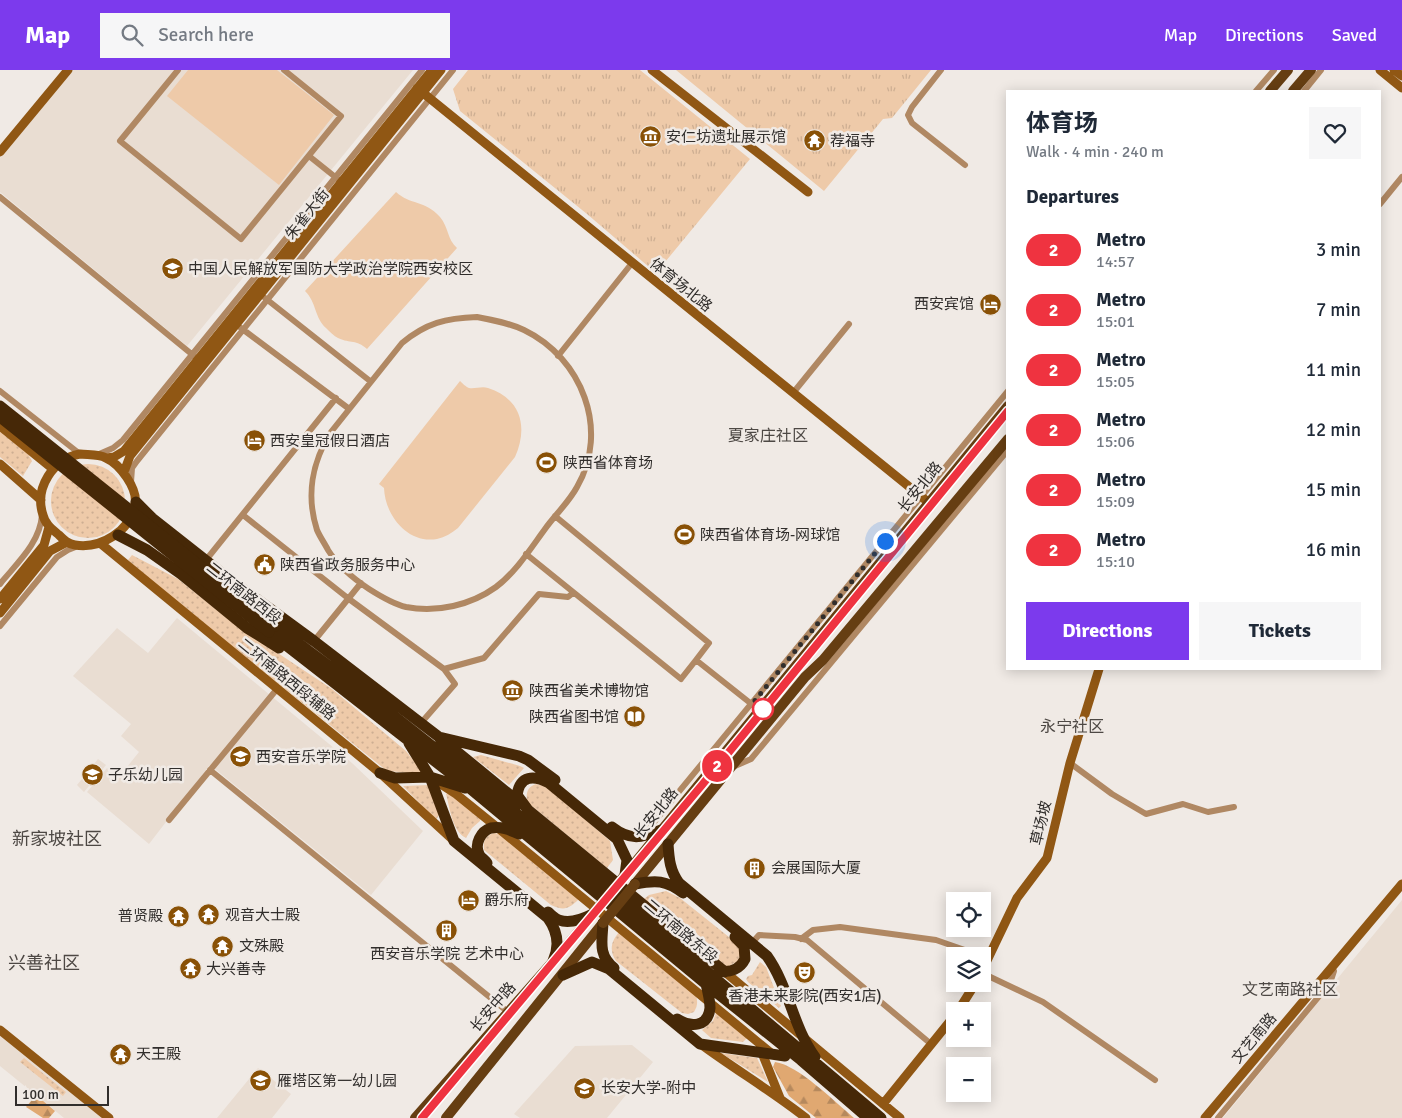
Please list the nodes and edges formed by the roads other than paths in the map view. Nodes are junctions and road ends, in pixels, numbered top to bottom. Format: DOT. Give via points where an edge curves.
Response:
graph roads {
  1 [pos="68,70"];
  2 [pos="178,70"];
  3 [pos="284,70"];
  4 [pos="422,70"];
  5 [pos="432,70"];
  6 [pos="441,70"];
  7 [pos="453,70"];
  8 [pos="652,70"];
  9 [pos="941,70"];
  10 [pos="1274,70"];
  11 [pos="1288,70"];
  12 [pos="1311,70"];
  13 [pos="1321,70"];
  14 [pos="1380,70"];
  15 [pos="1394,70"];
  16 [pos="1402,76"];
  17 [pos="1402,88"];
  18 [pos="1257,90"];
  19 [pos="1271,90"];
  20 [pos="1294,90"];
  21 [pos="1305,90"];
  22 [pos="424,93"];
  23 [pos="0,152"];
  24 [pos="309,156"];
  25 [pos="965,165"];
  26 [pos="1402,177"];
  27 [pos="338,180"];
  28 [pos="808,192"];
  29 [pos="0,197"];
  30 [pos="1381,203"];
  31 [pos="632,263"];
  32 [pos="264,297"];
  33 [pos="849,324"];
  34 [pos="240,327"];
  35 [pos="558,356"];
  36 [pos="195,357"];
  37 [pos="370,381"];
  38 [pos="0,390"];
  39 [pos="793,393"];
  40 [pos="1006,394"];
  41 [pos="336,398"];
  42 [pos="0,400"];
  43 [pos="0,406"];
  44 [pos="348,408"];
  45 [pos="1006,408"];
  46 [pos="0,417"];
  47 [pos="0,426"];
  48 [pos="1006,441"];
  49 [pos="1006,452"];
  50 [pos="80,454"];
  51 [pos="94,455"];
  52 [pos="70,456"];
  53 [pos="107,458"];
  54 [pos="0,464"];
  55 [pos="53,470"];
  56 [pos="124,472"];
  57 [pos="132,488"];
  58 [pos="924,499"];
  59 [pos="136,502"];
  60 [pos="41,505"];
  61 [pos="243,515"];
  62 [pos="555,516"];
  63 [pos="48,527"];
  64 [pos="118,535"];
  65 [pos="67,542"];
  66 [pos="100,543"];
  67 [pos="84,545"];
  68 [pos="526,554"];
  69 [pos="206,560"];
  70 [pos="232,581"];
  71 [pos="360,583"];
  72 [pos="0,584"];
  73 [pos="573,593"];
  74 [pos="0,599"];
  75 [pos="349,599"];
  76 [pos="0,613"];
  77 [pos="0,626"];
  78 [pos="272,629"];
  79 [pos="314,641"];
  80 [pos="696,660"];
  81 [pos="444,669"];
  82 [pos="1099,670"];
  83 [pos="330,680"];
  84 [pos="277,689"];
  85 [pos="360,689"];
  86 [pos="755,707"];
  87 [pos="421,724"];
  88 [pos="404,736"];
  89 [pos="439,737"];
  90 [pos="1070,763"];
  91 [pos="731,767"];
  92 [pos="461,769"];
  93 [pos="210,770"];
  94 [pos="380,773"];
  95 [pos="430,777"];
  96 [pos="472,790"];
  97 [pos="1234,807"];
  98 [pos="528,810"];
  99 [pos="169,820"];
  100 [pos="498,828"];
  101 [pos="661,830"];
  102 [pos="642,837"];
  103 [pos="454,841"];
  104 [pos="533,841"];
  105 [pos="668,844"];
  106 [pos="625,875"];
  107 [pos="636,884"];
  108 [pos="1402,884"];
  109 [pos="1402,891"];
  110 [pos="592,914"];
  111 [pos="603,923"];
  112 [pos="801,939"];
  113 [pos="752,943"];
  114 [pos="956,947"];
  115 [pos="990,947"];
  116 [pos="553,961"];
  117 [pos="698,965"];
  118 [pos="1334,971"];
  119 [pos="725,972"];
  120 [pos="563,975"];
  121 [pos="991,976"];
  122 [pos="706,986"];
  123 [pos="710,1002"];
  124 [pos="508,1012"];
  125 [pos="946,1026"];
  126 [pos="0,1030"];
  127 [pos="802,1035"];
  128 [pos="700,1044"];
  129 [pos="931,1044"];
  130 [pos="764,1049"];
  131 [pos="785,1056"];
  132 [pos="823,1069"];
  133 [pos="1155,1080"];
  134 [pos="815,1081"];
  135 [pos="839,1093"];
  136 [pos="780,1098"];
  137 [pos="883,1104"];
  138 [pos="109,1118"];
  139 [pos="415,1118"];
  140 [pos="446,1118"];
  141 [pos="806,1118"];
  142 [pos="860,1118"];
  143 [pos="868,1118"];
  144 [pos="881,1118"];
  145 [pos="900,1118"];
  146 [pos="1205,1118"];
  147 [pos="1210,1118"];
  148 [pos="1218,1118"];
  1 -- 23 [label="main road"];
  2 -- 24 [label="street" via="120,140 241,239"];
  3 -- 24 [label="street" via="341,116"];
  4 -- 27 [label="street"];
  5 -- 22 [label="main road, 朱雀大街"];
  6 -- 22 [label="main road, 朱雀大街"];
  7 -- 22 [label="street"];
  8 -- 28 [label="main road"];
  9 -- 25 [label="street" via="908,114 912,123"];
  10 -- 18 [label="street"];
  11 -- 19 [label="main road"];
  12 -- 20 [label="main road"];
  13 -- 21 [label="street"];
  14 -- 17 [label="main road"];
  15 -- 16 [label="main road"];
  22 -- 27 [label="main road, 朱雀大街"];
  22 -- 31 [label="main road, 体育场北路"];
  22 -- 32 [label="main road, 朱雀大街"];
  24 -- 27 [label="street"];
  26 -- 30 [label="street"];
  27 -- 36 [label="main road, 朱雀大街"];
  29 -- 36 [label="street"];
  31 -- 35 [label="street"];
  31 -- 39 [label="main road, 体育场北路"];
  32 -- 34 [label="main road, 朱雀大街"];
  32 -- 37 [label="street"];
  33 -- 39 [label="street"];
  34 -- 41 [label="street"];
  34 -- 56 [label="main road, 朱雀大街" via="130,456"];
  34 -- 57 [label="street" via="137,461 131,475"];
  35 -- 37 [label="street" via="541,340 516,327 477,317 456,318 431,324 414,333"];
  35 -- 62 [label="street" via="583,390 592,441 577,487"];
  36 -- 51 [label="street" via="118,445"];
  36 -- 53 [label="main road, 朱雀大街" via="124,450"];
  37 -- 44 [label="street"];
  38 -- 50 [label="street"];
  39 -- 58 [label="main road, 体育场北路"];
  40 -- 58 [label="street"];
  41 -- 44 [label="street"];
  41 -- 61 [label="street"];
  42 -- 52 [label="main road"];
  43 -- 78 [label="highway, 二环南路西段, bridge"];
  44 -- 71 [label="street" via="321,448 311,489 318,532 334,559"];
  45 -- 58 [label="main road, 长安北路"];
  46 -- 78 [label="highway, 二环南路西段, bridge"];
  47 -- 55 [label="main road"];
  48 -- 91 [label="main road, 长安北路"];
  49 -- 91 [label="street" via="751,759"];
  50 -- 51 [label="main road"];
  50 -- 52 [label="main road"];
  51 -- 53 [label="main road"];
  52 -- 55 [label="main road"];
  53 -- 56 [label="main road"];
  54 -- 60 [label="main road"];
  55 -- 60 [label="main road" via="40,494"];
  56 -- 57 [label="main road"];
  57 -- 59 [label="main road"];
  58 -- 86 [label="main road, 长安北路"];
  59 -- 64 [label="main road" via="132,517"];
  59 -- 69 [label="highway"];
  60 -- 63 [label="main road"];
  60 -- 72 [label="street" via="41,526 36,540"];
  61 -- 69 [label="street"];
  61 -- 75 [label="street"];
  62 -- 68 [label="street"];
  62 -- 80 [label="street" via="709,643"];
  63 -- 65 [label="main road"];
  63 -- 74 [label="main road" via="44,545"];
  64 -- 66 [label="main road"];
  64 -- 83 [label="highway" via="147,550 247,628"];
  65 -- 67 [label="main road"];
  65 -- 76 [label="main road" via="50,551"];
  66 -- 67 [label="main road"];
  66 -- 84 [label="main road, 二环南路西段辅路"];
  67 -- 77 [label="street" via="57,557"];
  68 -- 71 [label="street" via="497,587 477,598 445,608 405,607"];
  68 -- 73 [label="street"];
  69 -- 70 [label="highway"];
  70 -- 79 [label="highway"];
  70 -- 85 [label="highway"];
  71 -- 75 [label="street"];
  73 -- 80 [label="street" via="681,679"];
  73 -- 81 [label="street" via="568,597 539,594 484,658"];
  75 -- 79 [label="street"];
  75 -- 81 [label="street"];
  78 -- 83 [label="highway, 二环南路西段"];
  78 -- 85 [label="highway, 二环南路西段"];
  79 -- 87 [label="highway"];
  80 -- 86 [label="street"];
  81 -- 87 [label="street" via="454,684"];
  82 -- 90 [label="main road, 草场坡"];
  83 -- 88 [label="highway, 二环南路西段"];
  84 -- 93 [label="street"];
  84 -- 94 [label="main road, 二环南路西段辅路"];
  85 -- 92 [label="highway, 二环南路西段"];
  86 -- 101 [label="main road, 长安北路"];
  86 -- 102 [label="street"];
  87 -- 89 [label="highway"];
  88 -- 95 [label="highway"];
  88 -- 96 [label="highway, 二环南路西段"];
  89 -- 92 [label="highway"];
  89 -- 98 [label="highway"];
  89 -- 102 [label="highway" via="528,760 616,830"];
  90 -- 97 [label="street" via="1146,814 1183,804 1208,812"];
  90 -- 115 [label="main road, 草场坡" via="1047,858 1017,898"];
  91 -- 105 [label="main road, 长安北路"];
  92 -- 117 [label="highway, 二环南路东段"];
  93 -- 99 [label="street"];
  93 -- 124 [label="street"];
  94 -- 95 [label="highway" via="395,778"];
  94 -- 103 [label="main road, 二环南路西段辅路"];
  95 -- 96 [label="highway"];
  95 -- 100 [label="main road"];
  95 -- 103 [label="highway"];
  96 -- 104 [label="highway, 二环南路东段"];
  98 -- 106 [label="highway" via="517,795 518,788 532,777 540,778 617,839 626,860"];
  98 -- 119 [label="highway"];
  100 -- 104 [label="highway" via="508,829"];
  100 -- 110 [label="highway" via="489,828 477,844 479,854 486,862 558,920 578,920"];
  100 -- 123 [label="main road"];
  101 -- 102 [label="highway"];
  101 -- 106 [label="main road, 长安北路"];
  103 -- 116 [label="highway" via="548,918 554,927 558,951"];
  104 -- 122 [label="highway, 二环南路东段"];
  105 -- 107 [label="main road, 长安北路"];
  105 -- 113 [label="highway" via="670,866 679,883"];
  106 -- 110 [label="main road, 长安北路, bridge"];
  107 -- 111 [label="main road, 长安北路, bridge"];
  107 -- 119 [label="highway" via="664,882 740,940 745,959 738,968"];
  108 -- 146 [label="main road, 文艺南路"];
  109 -- 118 [label="main road, 文艺南路"];
  110 -- 116 [label="main road, 长安中路"];
  111 -- 120 [label="main road"];
  111 -- 123 [label="highway" via="604,958 679,1021 692,1026 702,1023"];
  112 -- 113 [label="street" via="759,935"];
  112 -- 114 [label="street" via="814,930 840,927 936,940"];
  112 -- 129 [label="street" via="807,940"];
  113 -- 127 [label="highway" via="774,966"];
  116 -- 124 [label="main road, 长安中路"];
  117 -- 119 [label="highway"];
  117 -- 132 [label="highway, 二环南路东段"];
  118 -- 147 [label="main road, 文艺南路"];
  118 -- 148 [label="street" via="1330,983"];
  119 -- 127 [label="main road"];
  120 -- 128 [label="highway" via="592,962 609,969"];
  120 -- 140 [label="main road"];
  121 -- 133 [label="street" via="1043,1002"];
  122 -- 123 [label="highway"];
  122 -- 131 [label="highway"];
  122 -- 135 [label="highway, 二环南路东段"];
  123 -- 130 [label="main road"];
  124 -- 139 [label="main road, 长安中路"];
  125 -- 129 [label="main road"];
  126 -- 138 [label="main road"];
  127 -- 132 [label="highway"];
  127 -- 137 [label="main road"];
  128 -- 130 [label="highway"];
  128 -- 136 [label="main road"];
  129 -- 137 [label="main road"];
  130 -- 131 [label="highway"];
  130 -- 136 [label="main road"];
  131 -- 134 [label="highway"];
  132 -- 144 [label="highway, 二环南路东段"];
  134 -- 135 [label="highway"];
  134 -- 142 [label="highway"];
  135 -- 143 [label="highway, 二环南路东段"];
  136 -- 141 [label="main road"];
  137 -- 145 [label="main road"];
}
